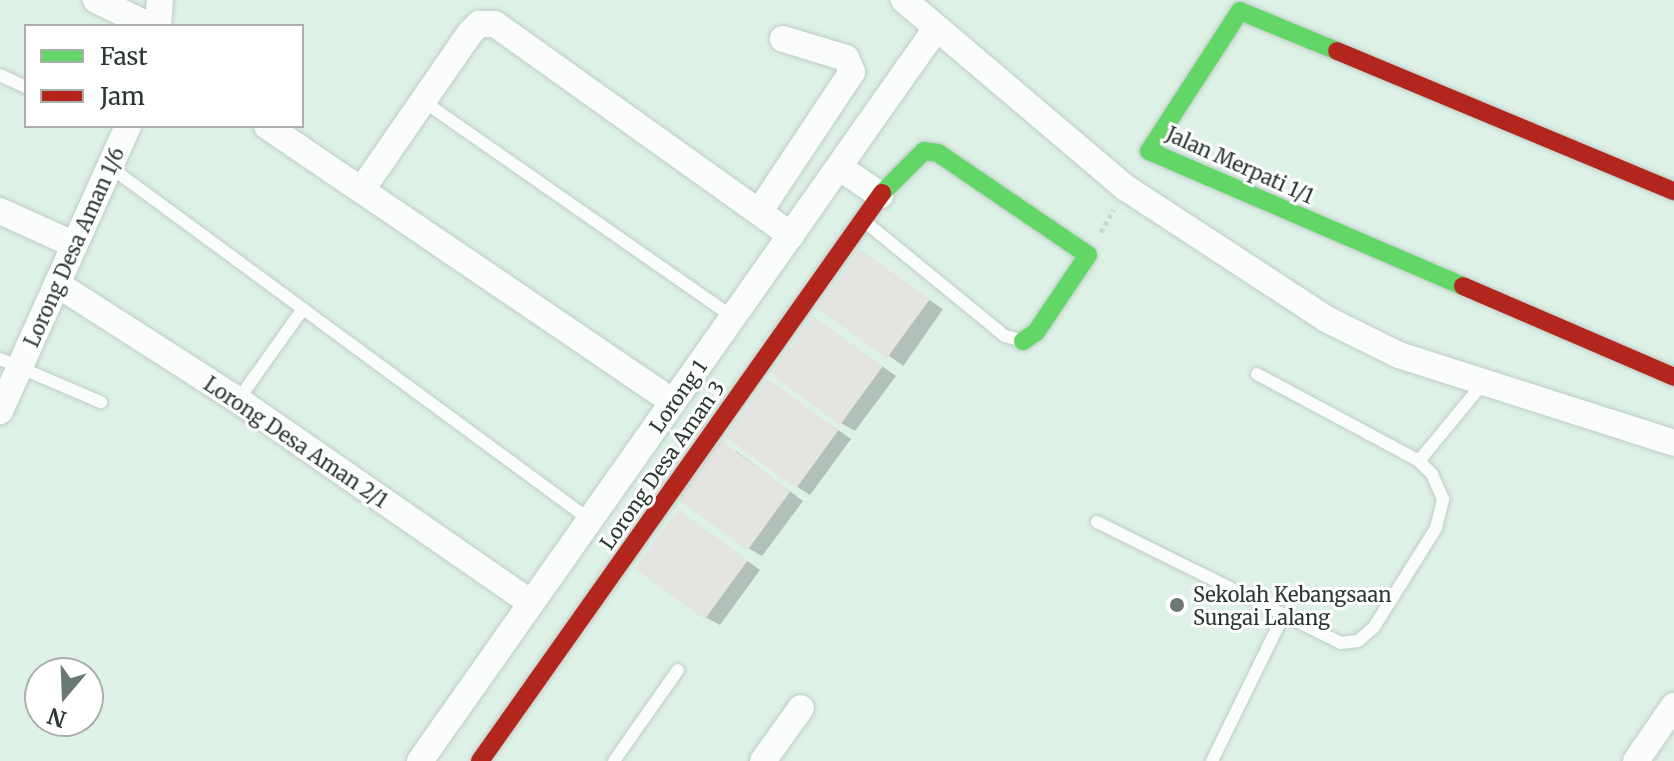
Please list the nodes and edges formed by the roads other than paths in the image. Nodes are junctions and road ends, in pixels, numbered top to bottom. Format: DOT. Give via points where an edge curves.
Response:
graph roads {
  1 [pos="96,0"];
  2 [pos="160,0"];
  3 [pos="904,0"];
  4 [pos="146,24"];
  5 [pos="158,24"];
  6 [pos="935,30"];
  7 [pos="783,39"];
  8 [pos="0,75"];
  9 [pos="24,86"];
  10 [pos="423,101"];
  11 [pos="122,128"];
  12 [pos="270,128"];
  13 [pos="1149,151"];
  14 [pos="110,167"];
  15 [pos="839,167"];
  16 [pos="363,188"];
  17 [pos="1126,188"];
  18 [pos="1674,191"];
  19 [pos="880,195"];
  20 [pos="0,211"];
  21 [pos="759,212"];
  22 [pos="862,220"];
  23 [pos="791,235"];
  24 [pos="75,245"];
  25 [pos="57,284"];
  26 [pos="303,309"];
  27 [pos="733,317"];
  28 [pos="1023,341"];
  29 [pos="10,363"];
  30 [pos="1257,374"];
  31 [pos="1674,377"];
  32 [pos="1483,383"];
  33 [pos="238,400"];
  34 [pos="101,402"];
  35 [pos="673,402"];
  36 [pos="0,411"];
  37 [pos="1674,443"];
  38 [pos="1419,461"];
  39 [pos="590,520"];
  40 [pos="1097,522"];
  41 [pos="531,603"];
  42 [pos="1284,614"];
  43 [pos="678,670"];
  44 [pos="1674,706"];
  45 [pos="801,708"];
  46 [pos="420,761"];
  47 [pos="480,761"];
  48 [pos="614,761"];
  49 [pos="763,761"];
  50 [pos="1212,761"];
  51 [pos="1636,761"];
  1 -- 4 [label="street"];
  2 -- 5 [label="street"];
  3 -- 6 [label="street"];
  6 -- 15 [label="street, Lorong 1"];
  6 -- 17 [label="street"];
  7 -- 21 [label="street" via="846,58 852,72"];
  8 -- 9 [label="lane"];
  10 -- 16 [label="street"];
  10 -- 21 [label="street" via="470,33 479,24 495,24"];
  10 -- 27 [label="lane"];
  11 -- 14 [label="street, Lorong Desa Aman 1/6"];
  12 -- 16 [label="street"];
  13 -- 17 [label="street"];
  13 -- 18 [label="street, Jalan Merpati 1/1" via="1240,11"];
  13 -- 31 [label="street, Jalan Merpati 1/1"];
  14 -- 24 [label="street, Lorong Desa Aman 1/6"];
  14 -- 26 [label="lane"];
  15 -- 19 [label="street"];
  15 -- 23 [label="street, Lorong 1"];
  16 -- 35 [label="street"];
  17 -- 32 [label="street" via="1362,339"];
  19 -- 22 [label="street, Lorong Desa Aman 3"];
  19 -- 28 [label="street, Lorong Desa Aman 3" via="911,159 924,151 938,153 1088,255 1036,332"];
  20 -- 24 [label="street"];
  21 -- 23 [label="street"];
  22 -- 28 [label="lane" via="1005,336"];
  22 -- 47 [label="street, Lorong Desa Aman 3"];
  23 -- 27 [label="street, Lorong 1"];
  24 -- 25 [label="street, Lorong Desa Aman 1/6"];
  25 -- 29 [label="street, Lorong Desa Aman 1/6"];
  25 -- 33 [label="street, Lorong Desa Aman 2/1"];
  26 -- 33 [label="lane"];
  26 -- 39 [label="lane"];
  27 -- 35 [label="street, Lorong 1"];
  29 -- 34 [label="lane"];
  29 -- 36 [label="street, Lorong Desa Aman 1/6"];
  30 -- 38 [label="lane"];
  32 -- 37 [label="street"];
  32 -- 38 [label="lane"];
  33 -- 41 [label="street, Lorong Desa Aman 2/1"];
  35 -- 39 [label="street, Lorong 1"];
  38 -- 42 [label="lane" via="1432,474 1443,499 1436,528 1374,627 1358,641 1341,643"];
  39 -- 41 [label="street, Lorong 1"];
  40 -- 42 [label="lane"];
  41 -- 46 [label="street, Lorong 1"];
  42 -- 50 [label="lane"];
  43 -- 48 [label="lane"];
  44 -- 51 [label="street"];
  45 -- 49 [label="street"];
}
